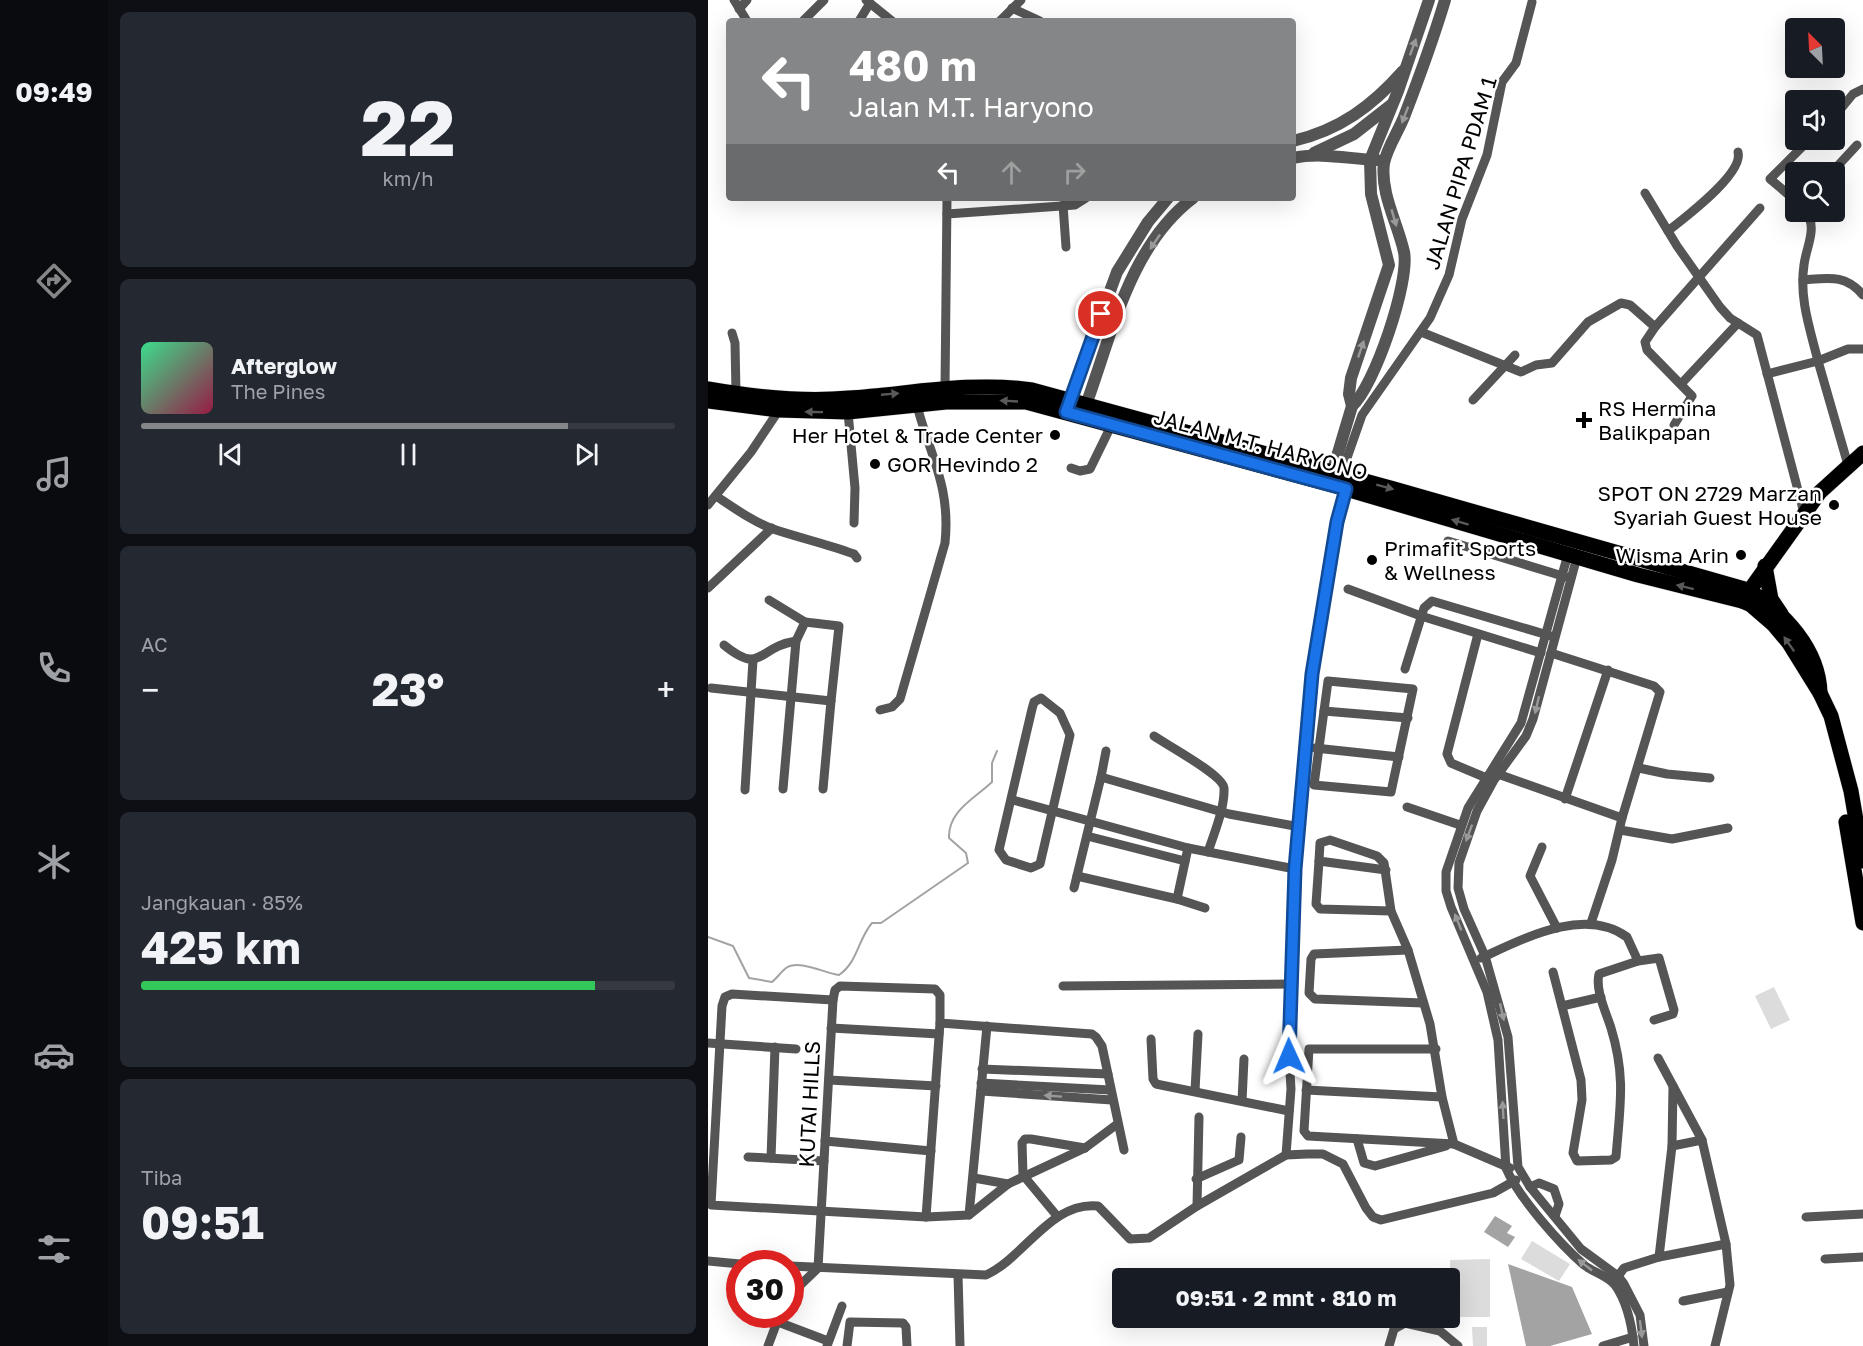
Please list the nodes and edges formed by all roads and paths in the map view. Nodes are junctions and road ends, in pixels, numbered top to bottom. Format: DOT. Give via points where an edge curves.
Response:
graph roads {
  1 [pos="734,0"];
  2 [pos="747,0"];
  3 [pos="824,0"];
  4 [pos="1021,0"];
  5 [pos="1428,0"];
  6 [pos="1445,0"];
  7 [pos="868,1"];
  8 [pos="1532,2"];
  9 [pos="1012,8"];
  10 [pos="739,9"];
  11 [pos="745,18"];
  12 [pos="806,18"];
  13 [pos="860,18"];
  14 [pos="888,18"];
  15 [pos="1003,18"];
  16 [pos="1034,18"];
  17 [pos="1423,68"];
  18 [pos="1406,69"];
  19 [pos="1863,89"];
  20 [pos="1395,102"];
  21 [pos="1845,106"];
  22 [pos="1343,123"];
  23 [pos="1350,135"];
  24 [pos="1296,140"];
  25 [pos="1857,145"];
  26 [pos="1799,150"];
  27 [pos="1738,152"];
  28 [pos="1314,153"];
  29 [pos="1296,157"];
  30 [pos="1370,160"];
  31 [pos="1384,161"];
  32 [pos="1787,162"];
  33 [pos="1841,162"];
  34 [pos="1785,164"];
  35 [pos="1785,192"];
  36 [pos="1645,193"];
  37 [pos="947,201"];
  38 [pos="1082,201"];
  39 [pos="1166,201"];
  40 [pos="1190,201"];
  41 [pos="1052,202"];
  42 [pos="1063,205"];
  43 [pos="1760,208"];
  44 [pos="947,214"];
  45 [pos="1809,222"];
  46 [pos="1668,231"];
  47 [pos="1066,247"];
  48 [pos="1405,254"];
  49 [pos="1389,256"];
  50 [pos="1700,279"];
  51 [pos="1803,279"];
  52 [pos="1111,287"];
  53 [pos="1126,291"];
  54 [pos="1863,295"];
  55 [pos="1738,323"];
  56 [pos="1655,327"];
  57 [pos="1421,332"];
  58 [pos="732,333"];
  59 [pos="1863,349"];
  60 [pos="1515,355"];
  61 [pos="1085,358"];
  62 [pos="1818,361"];
  63 [pos="1100,362"];
  64 [pos="1506,367"];
  65 [pos="1767,374"];
  66 [pos="1681,384"];
  67 [pos="708,389"];
  68 [pos="945,389"];
  69 [pos="736,393"];
  70 [pos="915,398"];
  71 [pos="1473,400"];
  72 [pos="708,401"];
  73 [pos="1067,406"];
  74 [pos="1352,406"];
  75 [pos="779,410"];
  76 [pos="1084,410"];
  77 [pos="849,412"];
  78 [pos="1112,424"];
  79 [pos="1674,425"];
  80 [pos="1863,453"];
  81 [pos="1848,465"];
  82 [pos="1071,468"];
  83 [pos="1340,479"];
  84 [pos="716,496"];
  85 [pos="708,505"];
  86 [pos="1804,513"];
  87 [pos="854,523"];
  88 [pos="772,528"];
  89 [pos="1448,541"];
  90 [pos="1572,556"];
  91 [pos="857,558"];
  92 [pos="1765,566"];
  93 [pos="1560,576"];
  94 [pos="1571,578"];
  95 [pos="1723,582"];
  96 [pos="708,588"];
  97 [pos="1348,590"];
  98 [pos="1745,596"];
  99 [pos="769,600"];
  100 [pos="1781,614"];
  101 [pos="1421,616"];
  102 [pos="805,622"];
  103 [pos="1478,634"];
  104 [pos="1551,637"];
  105 [pos="795,641"];
  106 [pos="724,645"];
  107 [pos="1546,650"];
  108 [pos="753,660"];
  109 [pos="1405,669"];
  110 [pos="1608,670"];
  111 [pos="711,688"];
  112 [pos="748,693"];
  113 [pos="1820,693"];
  114 [pos="792,698"];
  115 [pos="831,701"];
  116 [pos="880,710"];
  117 [pos="1324,711"];
  118 [pos="1408,718"];
  119 [pos="1154,736"];
  120 [pos="1306,747"];
  121 [pos="1320,749"];
  122 [pos="1106,751"];
  123 [pos="1398,757"];
  124 [pos="1842,765"];
  125 [pos="1639,768"];
  126 [pos="1492,776"];
  127 [pos="1101,777"];
  128 [pos="1710,778"];
  129 [pos="783,789"];
  130 [pos="823,789"];
  131 [pos="745,790"];
  132 [pos="1565,799"];
  133 [pos="1012,800"];
  134 [pos="1407,807"];
  135 [pos="1051,810"];
  136 [pos="1220,812"];
  137 [pos="1622,818"];
  138 [pos="1090,823"];
  139 [pos="1460,825"];
  140 [pos="1300,827"];
  141 [pos="1728,828"];
  142 [pos="1620,830"];
  143 [pos="1087,836"];
  144 [pos="1542,846"];
  145 [pos="1188,848"];
  146 [pos="1208,852"];
  147 [pos="1185,861"];
  148 [pos="1320,861"];
  149 [pos="1863,861"];
  150 [pos="1295,869"];
  151 [pos="1386,870"];
  152 [pos="1446,872"];
  153 [pos="1457,875"];
  154 [pos="1077,876"];
  155 [pos="1074,888"];
  156 [pos="1177,899"];
  157 [pos="1205,908"];
  158 [pos="1391,911"];
  159 [pos="1591,923"];
  160 [pos="1863,923"];
  161 [pos="1557,928"];
  162 [pos="1408,950"];
  163 [pos="1485,956"];
  164 [pos="1474,961"];
  165 [pos="1638,961"];
  166 [pos="1553,972"];
  167 [pos="1291,984"];
  168 [pos="1063,986"];
  169 [pos="1601,997"];
  170 [pos="833,1000"];
  171 [pos="1423,1003"];
  172 [pos="1562,1006"];
  173 [pos="1654,1020"];
  174 [pos="940,1023"];
  175 [pos="987,1026"];
  176 [pos="831,1028"];
  177 [pos="939,1034"];
  178 [pos="1198,1034"];
  179 [pos="1150,1039"];
  180 [pos="708,1043"];
  181 [pos="720,1043"];
  182 [pos="775,1047"];
  183 [pos="796,1049"];
  184 [pos="1436,1049"];
  185 [pos="1658,1058"];
  186 [pos="1244,1059"];
  187 [pos="982,1069"];
  188 [pos="1108,1074"];
  189 [pos="829,1080"];
  190 [pos="1673,1083"];
  191 [pos="936,1086"];
  192 [pos="981,1087"];
  193 [pos="1110,1090"];
  194 [pos="1195,1090"];
  195 [pos="1306,1090"];
  196 [pos="1442,1097"];
  197 [pos="1112,1100"];
  198 [pos="1242,1101"];
  199 [pos="1289,1111"];
  200 [pos="1199,1118"];
  201 [pos="1116,1125"];
  202 [pos="1241,1137"];
  203 [pos="1358,1139"];
  204 [pos="1702,1140"];
  205 [pos="825,1141"];
  206 [pos="1454,1144"];
  207 [pos="1672,1146"];
  208 [pos="1085,1148"];
  209 [pos="1124,1150"];
  210 [pos="931,1151"];
  211 [pos="1286,1155"];
  212 [pos="748,1156"];
  213 [pos="771,1158"];
  214 [pos="824,1161"];
  215 [pos="1518,1167"];
  216 [pos="1506,1168"];
  217 [pos="1023,1175"];
  218 [pos="1523,1177"];
  219 [pos="974,1178"];
  220 [pos="1197,1179"];
  221 [pos="1512,1182"];
  222 [pos="1008,1184"];
  223 [pos="1530,1187"];
  224 [pos="710,1204"];
  225 [pos="1197,1206"];
  226 [pos="822,1211"];
  227 [pos="1863,1214"];
  228 [pos="969,1215"];
  229 [pos="1057,1216"];
  230 [pos="1555,1216"];
  231 [pos="926,1217"];
  232 [pos="1806,1218"];
  233 [pos="1726,1244"];
  234 [pos="1659,1257"];
  235 [pos="1863,1257"];
  236 [pos="1825,1259"];
  237 [pos="708,1261"];
  238 [pos="726,1263"];
  239 [pos="804,1267"];
  240 [pos="818,1268"];
  241 [pos="958,1275"];
  242 [pos="1616,1280"];
  243 [pos="804,1282"];
  244 [pos="1728,1292"];
  245 [pos="1683,1302"];
  246 [pos="842,1306"];
  247 [pos="837,1322"];
  248 [pos="850,1322"];
  249 [pos="775,1328"];
  250 [pos="797,1328"];
  251 [pos="1634,1342"];
  252 [pos="827,1344"];
  253 [pos="768,1346"];
  254 [pos="847,1346"];
  255 [pos="907,1346"];
  256 [pos="960,1346"];
  257 [pos="1389,1346"];
  258 [pos="1458,1346"];
  259 [pos="1603,1346"];
  260 [pos="1644,1346"];
  261 [pos="1714,1346"];
  1 -- 10 [label="street"];
  2 -- 10 [label="street"];
  3 -- 12 [label="street"];
  4 -- 9 [label="street"];
  18 -- 5 [label="street, one-way"];
  6 -- 17 [label="street"];
  7 -- 13 [label="street"];
  7 -- 14 [label="street"];
  8 -- 57 [label="street, JALAN PIPA PDAM 1" via="1516,63 1502,82 1487,155 1462,219 1449,275"];
  9 -- 15 [label="street"];
  9 -- 16 [label="street"];
  10 -- 11 [label="street"];
  17 -- 20 [label="street"];
  17 -- 31 [label="street, one-way"];
  18 -- 20 [label="street"];
  18 -- 22 [label="street" via="1368,107"];
  19 -- 21 [label="street" via="1853,94"];
  20 -- 23 [label="street"];
  20 -- 30 [label="street"];
  22 -- 23 [label="street"];
  22 -- 24 [label="street"];
  23 -- 28 [label="street"];
  25 -- 33 [label="street"];
  26 -- 32 [label="street"];
  27 -- 46 [label="street" via="1737,166"];
  28 -- 29 [label="street"];
  28 -- 30 [label="street"];
  30 -- 31 [label="street"];
  30 -- 49 [label="street" via="1371,194"];
  31 -- 48 [label="street, one-way" via="1385,185"];
  34 -- 35 [label="street" via="1770,179"];
  36 -- 46 [label="street"];
  37 -- 44 [label="street"];
  38 -- 42 [label="street"];
  39 -- 52 [label="street" via="1132,245"];
  40 -- 53 [label="street, one-way" via="1166,226"];
  41 -- 42 [label="street"];
  41 -- 44 [label="street"];
  42 -- 47 [label="street"];
  43 -- 50 [label="street"];
  44 -- 68 [label="street"];
  45 -- 51 [label="street" via="1812,230"];
  46 -- 50 [label="street"];
  48 -- 49 [label="street"];
  48 -- 74 [label="street" via="1401,294 1389,329 1364,390"];
  74 -- 49 [label="street, one-way" via="1351,378 1388,274"];
  50 -- 55 [label="street" via="1719,307"];
  50 -- 56 [label="street"];
  51 -- 54 [label="street" via="1838,277"];
  51 -- 62 [label="street" via="1804,302"];
  52 -- 53 [label="street"];
  52 -- 61 [label="street"];
  53 -- 63 [label="street"];
  55 -- 65 [label="street" via="1757,335"];
  55 -- 66 [label="street"];
  56 -- 64 [label="street" via="1630,304 1621,303 1588,322 1550,364 1521,372"];
  56 -- 66 [label="street" via="1644,346"];
  57 -- 64 [label="street"];
  57 -- 83 [label="street, JALAN PIPA PDAM 1" via="1362,415"];
  58 -- 69 [label="street"];
  59 -- 62 [label="street" via="1848,349"];
  60 -- 64 [label="street"];
  61 -- 63 [label="street"];
  61 -- 73 [label="street"];
  62 -- 65 [label="street"];
  62 -- 81 [label="street"];
  63 -- 76 [label="street"];
  64 -- 71 [label="street"];
  65 -- 86 [label="street"];
  66 -- 79 [label="street" via="1692,398"];
  67 -- 69 [label="main road, JALAN M.T. HARYONO"];
  68 -- 70 [label="main road, JALAN M.T. HARYONO"];
  68 -- 73 [label="main road, JALAN M.T. HARYONO" via="1005,386 1032,390"];
  69 -- 70 [label="main road, JALAN M.T. HARYONO, one-way" via="830,399"];
  73 -- 70 [label="main road, JALAN M.T. HARYONO, one-way"];
  70 -- 77 [label="main road, JALAN M.T. HARYONO"];
  70 -- 116 [label="street" via="945,494 948,518 945,543 900,699 892,707"];
  72 -- 75 [label="main road, JALAN M.T. HARYONO"];
  73 -- 76 [label="main road, JALAN M.T. HARYONO"];
  74 -- 83 [label="street"];
  77 -- 75 [label="main road, JALAN M.T. HARYONO, one-way"];
  75 -- 84 [label="street"];
  76 -- 78 [label="main road, JALAN M.T. HARYONO"];
  76 -- 83 [label="main road, JALAN M.T. HARYONO"];
  77 -- 87 [label="street"];
  78 -- 82 [label="street" via="1090,469"];
  78 -- 83 [label="main road, JALAN M.T. HARYONO"];
  80 -- 81 [label="main road"];
  81 -- 86 [label="main road"];
  90 -- 83 [label="main road, JALAN M.T. HARYONO, one-way"];
  83 -- 95 [label="main road, JALAN M.T. HARYONO, one-way"];
  83 -- 120 [label="street, JALAN PIPA PDAM 1"];
  84 -- 85 [label="street"];
  84 -- 88 [label="street"];
  86 -- 92 [label="main road"];
  88 -- 91 [label="street"];
  88 -- 96 [label="street"];
  89 -- 93 [label="street"];
  90 -- 93 [label="street"];
  90 -- 94 [label="street"];
  98 -- 90 [label="main road, JALAN M.T. HARYONO, one-way"];
  92 -- 95 [label="main road"];
  92 -- 98 [label="main road"];
  92 -- 100 [label="main road" via="1771,599"];
  93 -- 94 [label="street"];
  93 -- 104 [label="street"];
  94 -- 104 [label="street"];
  95 -- 98 [label="main road, JALAN M.T. HARYONO"];
  97 -- 101 [label="street"];
  98 -- 100 [label="main road, JALAN M.T. HARYONO"];
  113 -- 98 [label="main road, JALAN M.T. HARYONO, one-way" via="1789,644"];
  99 -- 102 [label="street"];
  100 -- 113 [label="main road, JALAN M.T. HARYONO" via="1814,662 1820,676"];
  101 -- 103 [label="street"];
  101 -- 104 [label="street" via="1426,604 1436,602"];
  101 -- 109 [label="street"];
  102 -- 105 [label="street"];
  102 -- 115 [label="street" via="838,626"];
  103 -- 107 [label="street"];
  103 -- 126 [label="street" via="1448,754 1451,763"];
  104 -- 107 [label="street"];
  105 -- 108 [label="street"];
  105 -- 114 [label="street"];
  106 -- 108 [label="street" via="741,659"];
  107 -- 110 [label="street"];
  107 -- 126 [label="street" via="1521,723"];
  108 -- 112 [label="street"];
  110 -- 125 [label="street" via="1654,686 1660,692"];
  110 -- 132 [label="street"];
  111 -- 112 [label="street"];
  112 -- 114 [label="street"];
  112 -- 131 [label="street"];
  113 -- 124 [label="main road, JALAN M.T. HARYONO" via="1831,717"];
  114 -- 115 [label="street"];
  114 -- 129 [label="street"];
  115 -- 130 [label="street"];
  117 -- 118 [label="street"];
  117 -- 118 [label="street" via="1328,681 1413,689"];
  117 -- 121 [label="street"];
  118 -- 123 [label="street"];
  119 -- 136 [label="street" via="1219,777 1224,788"];
  120 -- 121 [label="street"];
  120 -- 140 [label="street, JALAN PIPA PDAM 1"];
  121 -- 123 [label="street"];
  121 -- 123 [label="street" via="1314,785 1391,792"];
  122 -- 127 [label="street"];
  124 -- 149 [label="main road, JALAN M.T. HARYONO" via="1851,791"];
  124 -- 160 [label="main road, JALAN M.T. HARYONO" via="1842,795"];
  125 -- 128 [label="street"];
  125 -- 137 [label="street"];
  126 -- 132 [label="street"];
  126 -- 139 [label="street"];
  126 -- 153 [label="street, one-way" via="1471,825"];
  127 -- 136 [label="street"];
  127 -- 138 [label="street"];
  132 -- 137 [label="street"];
  133 -- 135 [label="street"];
  133 -- 135 [label="street" via="999,853 1006,860 1031,868 1040,864"];
  133 -- 135 [label="street" via="1032,709 1041,698 1060,713 1070,735"];
  134 -- 139 [label="street"];
  135 -- 138 [label="street"];
  136 -- 140 [label="street"];
  136 -- 146 [label="street"];
  137 -- 142 [label="street"];
  138 -- 143 [label="street"];
  138 -- 145 [label="street"];
  139 -- 152 [label="street"];
  140 -- 150 [label="street, JALAN PIPA PDAM 1"];
  141 -- 142 [label="street" via="1672,839"];
  142 -- 159 [label="street"];
  143 -- 147 [label="street"];
  143 -- 154 [label="street"];
  144 -- 161 [label="street" via="1530,876"];
  145 -- 146 [label="street"];
  145 -- 147 [label="street"];
  146 -- 150 [label="street"];
  147 -- 156 [label="street"];
  148 -- 151 [label="street"];
  148 -- 151 [label="street" via="1320,843 1330,840 1377,856"];
  148 -- 158 [label="street" via="1316,904 1320,909"];
  150 -- 167 [label="street, JALAN PIPA PDAM 1"];
  151 -- 158 [label="street"];
  152 -- 153 [label="street"];
  164 -- 152 [label="street, one-way" via="1451,907"];
  153 -- 163 [label="street" via="1464,909"];
  154 -- 155 [label="street"];
  154 -- 156 [label="street"];
  156 -- 157 [label="street"];
  158 -- 162 [label="street"];
  159 -- 161 [label="street"];
  159 -- 165 [label="street" via="1627,937"];
  161 -- 163 [label="street"];
  162 -- 171 [label="street"];
  162 -- 171 [label="street" via="1314,954 1309,993 1315,999"];
  163 -- 164 [label="street"];
  163 -- 215 [label="street, one-way" via="1508,1037"];
  216 -- 164 [label="street, one-way" via="1498,1040 1487,992"];
  165 -- 169 [label="street" via="1599,974"];
  165 -- 173 [label="street" via="1657,957 1660,960 1674,1008 1673,1014"];
  166 -- 172 [label="street"];
  167 -- 168 [label="street"];
  167 -- 199 [label="street, JALAN PIPA PDAM 1"];
  169 -- 172 [label="street"];
  169 -- 172 [label="street" via="1623,1076 1613,1160 1577,1161 1574,1157 1581,1080"];
  170 -- 174 [label="street" via="840,986 935,989 940,995"];
  170 -- 176 [label="street, KUTAI HILLS"];
  170 -- 181 [label="street" via="732,994 725,997 722,1006"];
  171 -- 184 [label="street"];
  174 -- 175 [label="street"];
  174 -- 177 [label="street"];
  175 -- 187 [label="street"];
  175 -- 188 [label="street" via="1092,1034 1102,1047"];
  176 -- 177 [label="street"];
  176 -- 189 [label="street, KUTAI HILLS"];
  177 -- 191 [label="street"];
  178 -- 194 [label="street"];
  179 -- 194 [label="street" via="1154,1082"];
  180 -- 181 [label="street, KUTAI HILLS"];
  181 -- 182 [label="street, KUTAI HILLS"];
  181 -- 224 [label="street"];
  182 -- 183 [label="street, KUTAI HILLS"];
  182 -- 213 [label="street, KUTAI HILLS"];
  184 -- 195 [label="street" via="1309,1048"];
  184 -- 196 [label="street"];
  185 -- 190 [label="street"];
  186 -- 198 [label="street"];
  187 -- 188 [label="street"];
  187 -- 192 [label="street"];
  188 -- 193 [label="street"];
  189 -- 191 [label="street"];
  189 -- 205 [label="street, KUTAI HILLS"];
  190 -- 204 [label="street"];
  190 -- 207 [label="street"];
  191 -- 210 [label="street"];
  192 -- 193 [label="street"];
  197 -- 192 [label="street, one-way"];
  192 -- 219 [label="street"];
  193 -- 197 [label="street"];
  194 -- 198 [label="street"];
  195 -- 196 [label="street"];
  195 -- 203 [label="street" via="1306,1135"];
  196 -- 206 [label="street"];
  197 -- 201 [label="street"];
  198 -- 199 [label="street"];
  199 -- 211 [label="street, JALAN PIPA PDAM 1"];
  200 -- 220 [label="street"];
  201 -- 208 [label="street"];
  201 -- 209 [label="street"];
  202 -- 220 [label="street" via="1239,1160"];
  203 -- 206 [label="street"];
  203 -- 206 [label="street" via="1364,1163 1374,1166"];
  204 -- 207 [label="street"];
  204 -- 233 [label="street"];
  205 -- 210 [label="street"];
  205 -- 214 [label="street, KUTAI HILLS"];
  206 -- 216 [label="street"];
  207 -- 234 [label="street"];
  208 -- 217 [label="street"];
  208 -- 217 [label="street" via="1025,1139"];
  210 -- 231 [label="street"];
  211 -- 221 [label="street" via="1323,1154 1343,1164 1366,1208 1381,1220 1493,1192"];
  211 -- 225 [label="street"];
  212 -- 213 [label="street"];
  213 -- 214 [label="street"];
  214 -- 226 [label="street, KUTAI HILLS"];
  215 -- 216 [label="street"];
  215 -- 218 [label="street"];
  216 -- 221 [label="street"];
  217 -- 222 [label="street"];
  217 -- 229 [label="street"];
  218 -- 221 [label="street"];
  218 -- 223 [label="street"];
  219 -- 222 [label="street"];
  219 -- 228 [label="street"];
  220 -- 225 [label="street"];
  242 -- 221 [label="street, one-way" via="1586,1267"];
  222 -- 228 [label="street"];
  223 -- 230 [label="street"];
  223 -- 230 [label="street" via="1539,1183 1554,1189 1559,1204"];
  224 -- 226 [label="street"];
  225 -- 229 [label="street" via="1149,1238 1138,1239 1125,1235 1098,1206 1084,1206"];
  226 -- 231 [label="street"];
  226 -- 240 [label="street, KUTAI HILLS"];
  227 -- 232 [label="street"];
  228 -- 231 [label="street"];
  229 -- 241 [label="street" via="1024,1249 995,1270 986,1275"];
  230 -- 242 [label="street" via="1581,1249"];
  233 -- 234 [label="street"];
  233 -- 244 [label="street"];
  234 -- 242 [label="street" via="1624,1268"];
  235 -- 236 [label="street"];
  237 -- 238 [label="street"];
  239 -- 240 [label="street"];
  240 -- 241 [label="street"];
  240 -- 243 [label="street"];
  241 -- 256 [label="street"];
  242 -- 251 [label="street"];
  242 -- 260 [label="street, one-way" via="1640,1315"];
  244 -- 245 [label="street"];
  244 -- 261 [label="street"];
  246 -- 247 [label="street"];
  247 -- 248 [label="street"];
  247 -- 252 [label="street"];
  248 -- 254 [label="street"];
  248 -- 255 [label="street" via="903,1323"];
  249 -- 253 [label="street"];
  250 -- 252 [label="street"];
  251 -- 259 [label="street"];
  257 -- 258 [label="street" via="1394,1329 1406,1323 1440,1331"];
}
